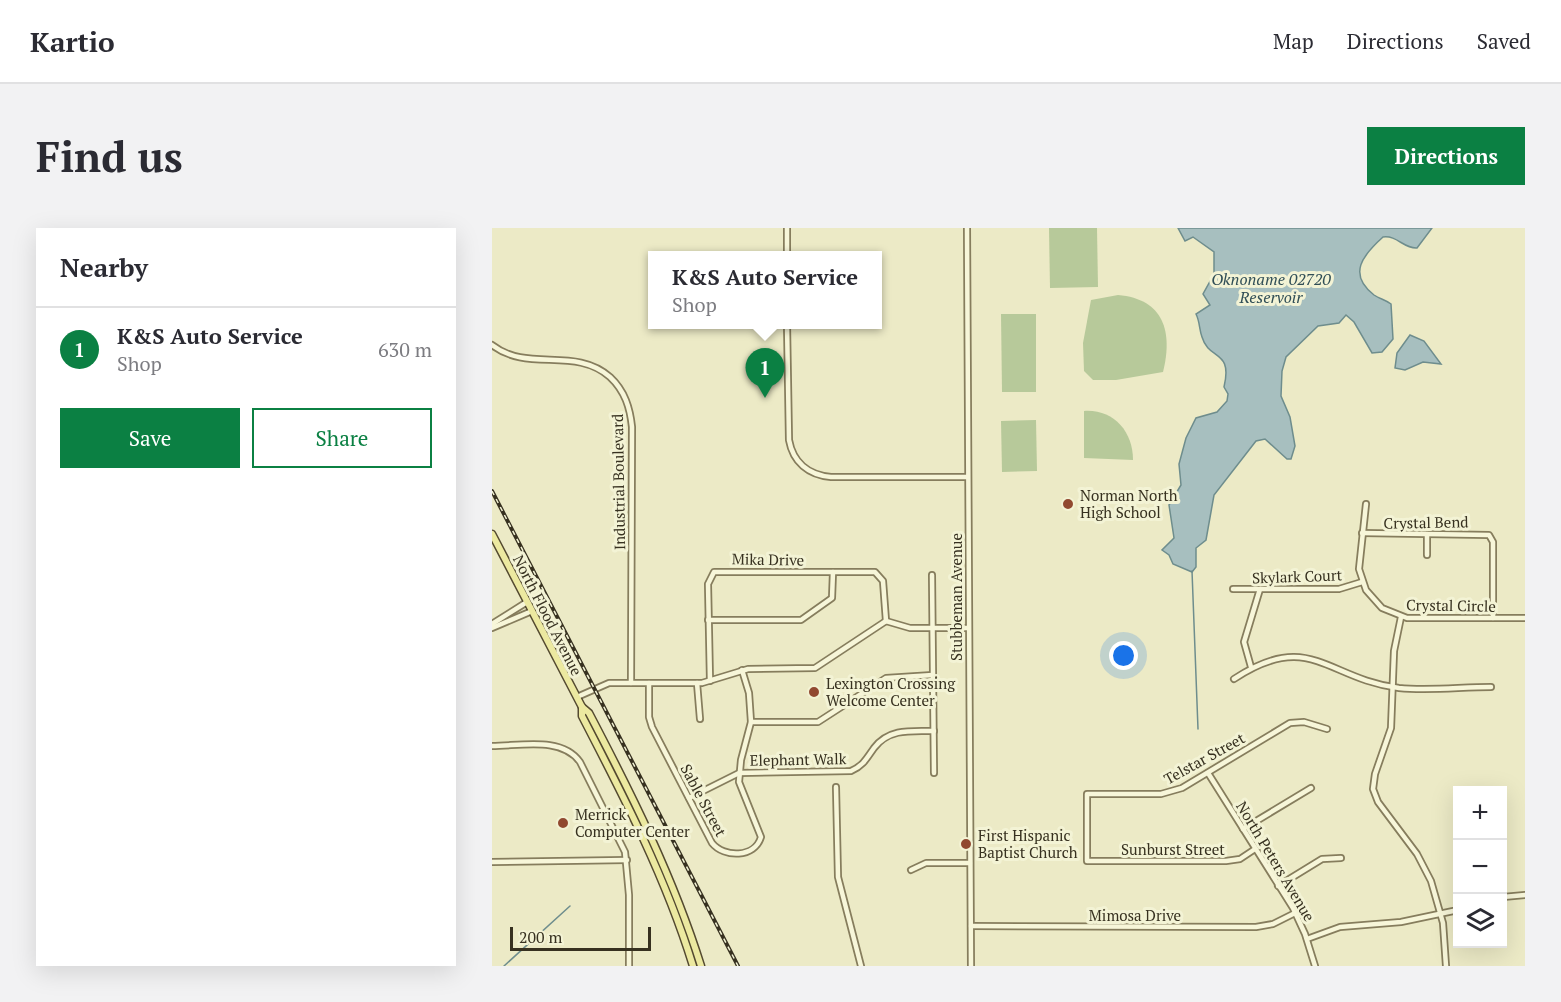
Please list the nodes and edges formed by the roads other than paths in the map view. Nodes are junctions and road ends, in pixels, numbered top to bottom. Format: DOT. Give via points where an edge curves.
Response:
graph roads {
  1 [pos="787,228"];
  2 [pos="967,228"];
  3 [pos="787,251"];
  4 [pos="788,329"];
  5 [pos="492,345"];
  6 [pos="967,477"];
  7 [pos="1366,504"];
  8 [pos="492,534"];
  9 [pos="1362,534"];
  10 [pos="1427,534"];
  11 [pos="1427,555"];
  12 [pos="833,572"];
  13 [pos="932,575"];
  14 [pos="1362,582"];
  15 [pos="1233,589"];
  16 [pos="1260,589"];
  17 [pos="527,602"];
  18 [pos="532,610"];
  19 [pos="1401,617"];
  20 [pos="1493,618"];
  21 [pos="1525,618"];
  22 [pos="708,620"];
  23 [pos="886,621"];
  24 [pos="492,626"];
  25 [pos="968,627"];
  26 [pos="933,628"];
  27 [pos="1251,667"];
  28 [pos="742,670"];
  29 [pos="933,675"];
  30 [pos="1234,679"];
  31 [pos="710,681"];
  32 [pos="632,683"];
  33 [pos="649,683"];
  34 [pos="697,683"];
  35 [pos="1394,686"];
  36 [pos="1491,687"];
  37 [pos="577,697"];
  38 [pos="582,707"];
  39 [pos="700,719"];
  40 [pos="751,722"];
  41 [pos="1327,729"];
  42 [pos="934,731"];
  43 [pos="492,746"];
  44 [pos="1208,772"];
  45 [pos="739,773"];
  46 [pos="934,773"];
  47 [pos="836,787"];
  48 [pos="1311,788"];
  49 [pos="689,798"];
  50 [pos="1243,829"];
  51 [pos="1256,849"];
  52 [pos="1341,858"];
  53 [pos="627,860"];
  54 [pos="1087,861"];
  55 [pos="492,862"];
  56 [pos="970,863"];
  57 [pos="911,870"];
  58 [pos="1278,886"];
  59 [pos="1525,895"];
  60 [pos="1507,897"];
  61 [pos="1453,911"];
  62 [pos="1295,913"];
  63 [pos="1441,914"];
  64 [pos="971,926"];
  65 [pos="1307,939"];
  66 [pos="629,966"];
  67 [pos="693,966"];
  68 [pos="701,966"];
  69 [pos="861,966"];
  70 [pos="971,966"];
  71 [pos="1315,966"];
  72 [pos="1446,966"];
  1 -- 3 [label="street"];
  2 -- 6 [label="street, Stubbeman Avenue"];
  4 -- 6 [label="street" via="789,440 792,452 804,468 831,477"];
  5 -- 32 [label="street, Industrial Boulevard" via="516,357 588,363 611,377 626,398 632,433"];
  6 -- 25 [label="street, Stubbeman Avenue"];
  7 -- 9 [label="street"];
  8 -- 17 [label="main road, North Flood Avenue"];
  9 -- 10 [label="street, Crystal Bend"];
  9 -- 14 [label="street" via="1358,561"];
  10 -- 11 [label="street"];
  10 -- 20 [label="street, Crystal Bend" via="1489,535 1493,542"];
  12 -- 22 [label="street" via="832,598 801,620"];
  12 -- 22 [label="street, Mika Drive" via="711,573"];
  12 -- 23 [label="street, Mika Drive" via="880,575"];
  13 -- 26 [label="street"];
  14 -- 16 [label="street, Skylark Court" via="1339,589"];
  14 -- 19 [label="street, Crystal Circle" via="1375,602"];
  15 -- 16 [label="street, Skylark Court"];
  16 -- 27 [label="street" via="1244,642"];
  17 -- 18 [label="main road, North Flood Avenue"];
  17 -- 24 [label="street"];
  18 -- 24 [label="street"];
  18 -- 37 [label="main road, North Flood Avenue"];
  19 -- 20 [label="street, Crystal Circle"];
  19 -- 35 [label="street" via="1394,651"];
  20 -- 21 [label="street, Crystal Circle"];
  22 -- 31 [label="street"];
  23 -- 26 [label="street" via="904,627"];
  23 -- 28 [label="street" via="815,668"];
  25 -- 26 [label="street"];
  25 -- 56 [label="street, Stubbeman Avenue"];
  26 -- 29 [label="street"];
  27 -- 30 [label="street"];
  27 -- 35 [label="street" via="1281,657 1302,657"];
  28 -- 31 [label="street"];
  28 -- 40 [label="street, Sable Street"];
  29 -- 40 [label="street" via="886,678 818,722"];
  29 -- 42 [label="street"];
  31 -- 34 [label="street"];
  32 -- 33 [label="street"];
  32 -- 37 [label="street" via="604,684"];
  33 -- 34 [label="street"];
  33 -- 49 [label="street, Sable Street" via="652,727"];
  34 -- 39 [label="street"];
  35 -- 36 [label="street"];
  35 -- 63 [label="street" via="1392,728 1373,780 1374,793 1422,862"];
  37 -- 38 [label="main road, North Flood Avenue"];
  38 -- 67 [label="main road, North Flood Avenue" via="582,716 630,807 669,895"];
  38 -- 68 [label="main road, North Flood Avenue" via="590,713 651,835"];
  40 -- 45 [label="street, Sable Street"];
  41 -- 44 [label="street, Telstar Street" via="1304,722 1290,723"];
  42 -- 45 [label="street, Elephant Walk" via="890,734 860,767 846,772"];
  42 -- 46 [label="street"];
  43 -- 53 [label="street" via="553,745 574,754 614,826"];
  44 -- 50 [label="street, North Peters Avenue"];
  44 -- 54 [label="street, Telstar Street" via="1166,794 1087,794"];
  45 -- 49 [label="street, Elephant Walk"];
  45 -- 49 [label="street, Sable Street" via="740,788 761,833 759,844 749,852 717,849"];
  47 -- 69 [label="street" via="838,877"];
  48 -- 50 [label="street"];
  50 -- 51 [label="street, North Peters Avenue"];
  51 -- 54 [label="street, Sunburst Street" via="1226,861"];
  51 -- 58 [label="street, North Peters Avenue"];
  52 -- 58 [label="street" via="1322,859"];
  53 -- 55 [label="street"];
  53 -- 66 [label="street"];
  56 -- 57 [label="street" via="926,863"];
  56 -- 64 [label="street, Stubbeman Avenue"];
  58 -- 62 [label="street, North Peters Avenue"];
  59 -- 60 [label="street"];
  61 -- 63 [label="street"];
  62 -- 64 [label="street, Mimosa Drive" via="1256,927"];
  62 -- 65 [label="street, North Peters Avenue"];
  63 -- 65 [label="street" via="1345,926"];
  63 -- 72 [label="street"];
  64 -- 70 [label="street, Stubbeman Avenue"];
  65 -- 71 [label="street, North Peters Avenue"];
}
